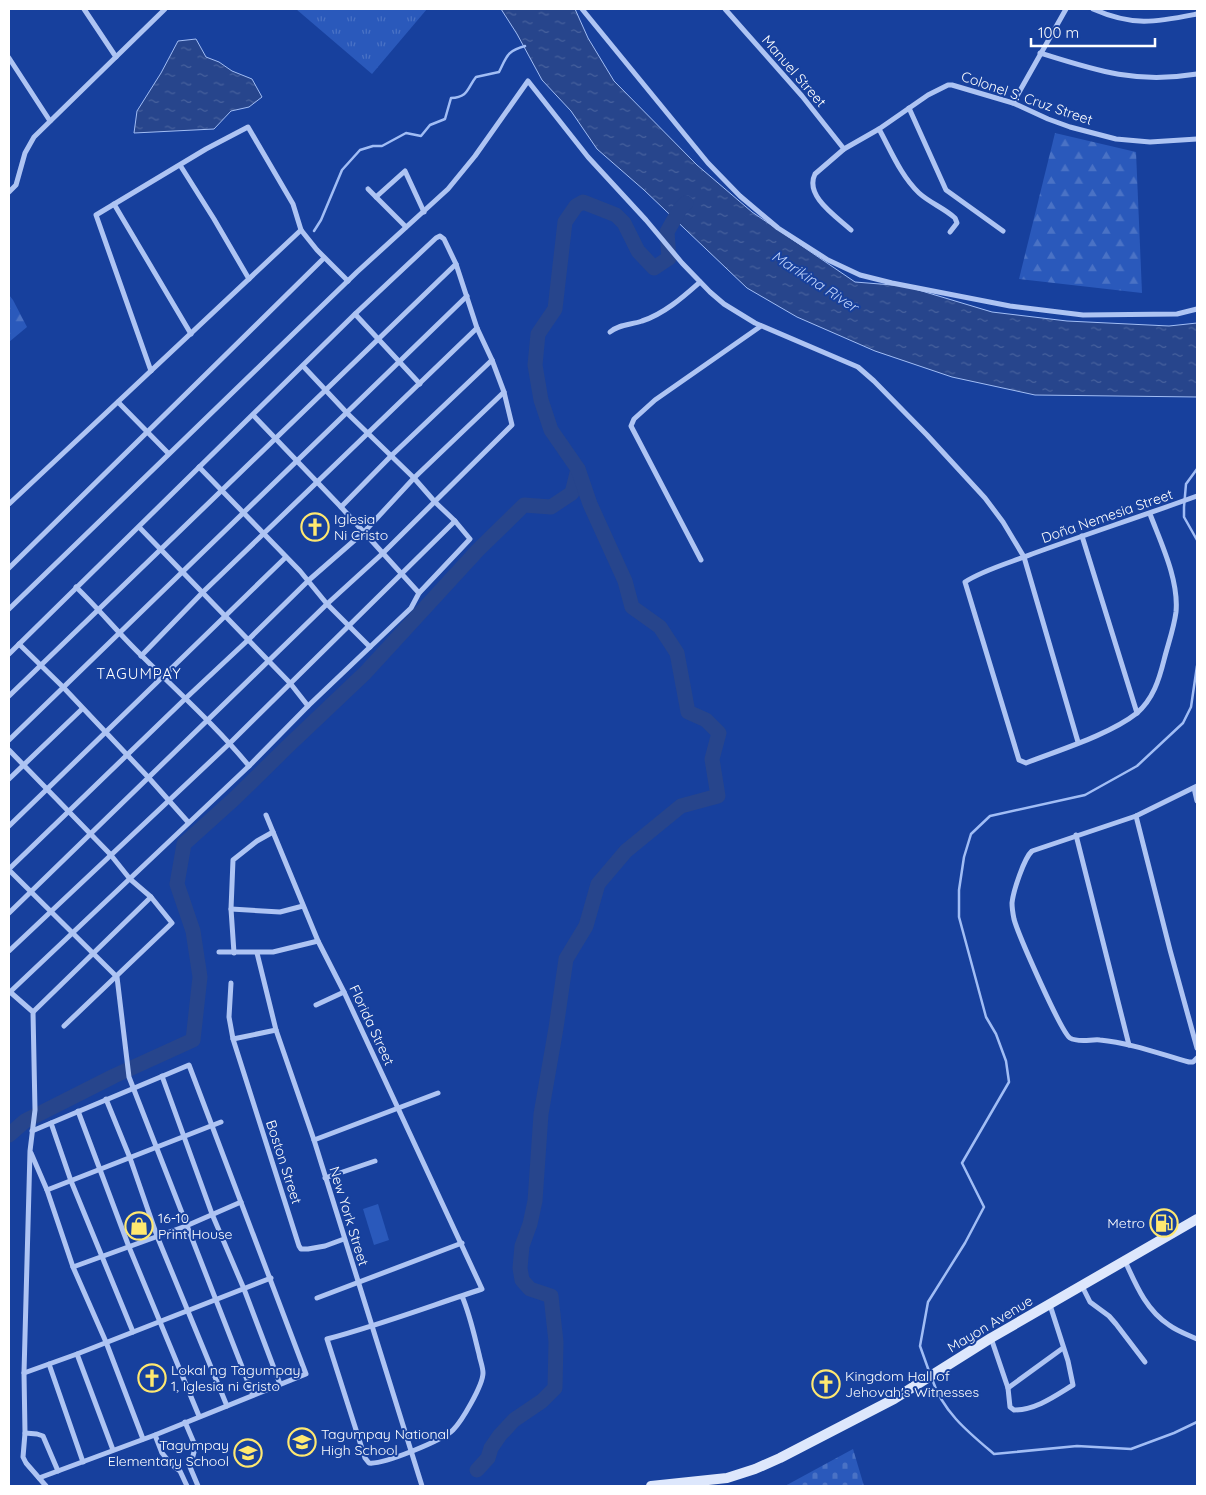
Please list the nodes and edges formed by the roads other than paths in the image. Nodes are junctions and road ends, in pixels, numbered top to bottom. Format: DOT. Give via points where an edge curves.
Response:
graph roads {
  1 [pos="84,9"];
  2 [pos="165,9"];
  3 [pos="582,9"];
  4 [pos="725,9"];
  5 [pos="1066,9"];
  6 [pos="1093,9"];
  7 [pos="1197,14"];
  8 [pos="1040,53"];
  9 [pos="116,57"];
  10 [pos="9,58"];
  11 [pos="1197,74"];
  12 [pos="1013,102"];
  13 [pos="909,108"];
  14 [pos="50,121"];
  15 [pos="879,129"];
  16 [pos="1197,139"];
  17 [pos="844,149"];
  18 [pos="180,165"];
  19 [pos="368,189"];
  20 [pos="9,192"];
  21 [pos="376,197"];
  22 [pos="114,204"];
  23 [pos="424,212"];
  24 [pos="406,227"];
  25 [pos="302,230"];
  26 [pos="850,230"];
  27 [pos="1003,231"];
  28 [pos="950,232"];
  29 [pos="324,258"];
  30 [pos="456,264"];
  31 [pos="249,280"];
  32 [pos="348,281"];
  33 [pos="700,282"];
  34 [pos="467,296"];
  35 [pos="1197,309"];
  36 [pos="355,314"];
  37 [pos="761,326"];
  38 [pos="477,328"];
  39 [pos="610,332"];
  40 [pos="190,334"];
  41 [pos="379,338"];
  42 [pos="492,360"];
  43 [pos="401,361"];
  44 [pos="303,366"];
  45 [pos="151,371"];
  46 [pos="420,384"];
  47 [pos="326,390"];
  48 [pos="504,392"];
  49 [pos="118,402"];
  50 [pos="347,413"];
  51 [pos="253,415"];
  52 [pos="146,432"];
  53 [pos="368,434"];
  54 [pos="275,438"];
  55 [pos="168,453"];
  56 [pos="392,455"];
  57 [pos="297,461"];
  58 [pos="199,467"];
  59 [pos="414,478"];
  60 [pos="318,482"];
  61 [pos="222,490"];
  62 [pos="1197,496"];
  63 [pos="435,502"];
  64 [pos="9,504"];
  65 [pos="341,507"];
  66 [pos="244,513"];
  67 [pos="1150,514"];
  68 [pos="455,521"];
  69 [pos="139,527"];
  70 [pos="364,532"];
  71 [pos="263,534"];
  72 [pos="1082,536"];
  73 [pos="161,549"];
  74 [pos="383,553"];
  75 [pos="286,557"];
  76 [pos="1024,557"];
  77 [pos="701,560"];
  78 [pos="9,568"];
  79 [pos="183,572"];
  80 [pos="403,574"];
  81 [pos="308,580"];
  82 [pos="76,587"];
  83 [pos="203,592"];
  84 [pos="419,593"];
  85 [pos="327,604"];
  86 [pos="9,609"];
  87 [pos="100,610"];
  88 [pos="225,617"];
  89 [pos="348,625"];
  90 [pos="120,634"];
  91 [pos="248,640"];
  92 [pos="19,644"];
  93 [pos="370,647"];
  94 [pos="9,654"];
  95 [pos="141,656"];
  96 [pos="267,662"];
  97 [pos="41,665"];
  98 [pos="164,677"];
  99 [pos="290,683"];
  100 [pos="63,687"];
  101 [pos="9,696"];
  102 [pos="186,698"];
  103 [pos="308,706"];
  104 [pos="82,709"];
  105 [pos="1137,713"];
  106 [pos="207,720"];
  107 [pos="105,732"];
  108 [pos="9,740"];
  109 [pos="1078,742"];
  110 [pos="230,743"];
  111 [pos="9,750"];
  112 [pos="127,755"];
  113 [pos="23,765"];
  114 [pos="249,766"];
  115 [pos="148,777"];
  116 [pos="9,779"];
  117 [pos="1196,787"];
  118 [pos="47,789"];
  119 [pos="169,799"];
  120 [pos="1197,801"];
  121 [pos="69,812"];
  122 [pos="266,815"];
  123 [pos="1136,816"];
  124 [pos="188,822"];
  125 [pos="9,826"];
  126 [pos="273,832"];
  127 [pos="90,835"];
  128 [pos="1076,835"];
  129 [pos="110,854"];
  130 [pos="9,870"];
  131 [pos="130,879"];
  132 [pos="31,892"];
  133 [pos="151,897"];
  134 [pos="303,906"];
  135 [pos="231,909"];
  136 [pos="50,912"];
  137 [pos="9,913"];
  138 [pos="72,933"];
  139 [pos="318,941"];
  140 [pos="9,951"];
  141 [pos="219,952"];
  142 [pos="257,952"];
  143 [pos="95,953"];
  144 [pos="234,953"];
  145 [pos="117,977"];
  146 [pos="231,983"];
  147 [pos="9,991"];
  148 [pos="344,992"];
  149 [pos="316,1005"];
  150 [pos="33,1012"];
  151 [pos="64,1026"];
  152 [pos="276,1030"];
  153 [pos="234,1039"];
  154 [pos="1129,1045"];
  155 [pos="1197,1048"];
  156 [pos="1197,1058"];
  157 [pos="162,1076"];
  158 [pos="134,1087"];
  159 [pos="438,1093"];
  160 [pos="106,1099"];
  161 [pos="398,1108"];
  162 [pos="78,1111"];
  163 [pos="221,1122"];
  164 [pos="51,1123"];
  165 [pos="212,1125"];
  166 [pos="32,1131"];
  167 [pos="185,1136"];
  168 [pos="314,1140"];
  169 [pos="155,1148"];
  170 [pos="30,1151"];
  171 [pos="130,1158"];
  172 [pos="375,1161"];
  173 [pos="100,1170"];
  174 [pos="325,1178"];
  175 [pos="71,1181"];
  176 [pos="47,1190"];
  177 [pos="241,1202"];
  178 [pos="212,1214"];
  179 [pos="1197,1219"];
  180 [pos="186,1226"];
  181 [pos="157,1236"];
  182 [pos="344,1239"];
  183 [pos="462,1243"];
  184 [pos="129,1247"];
  185 [pos="102,1256"];
  186 [pos="1124,1261"];
  187 [pos="73,1267"];
  188 [pos="271,1278"];
  189 [pos="358,1283"];
  190 [pos="1082,1286"];
  191 [pos="244,1289"];
  192 [pos="462,1296"];
  193 [pos="317,1298"];
  194 [pos="217,1299"];
  195 [pos="1049,1304"];
  196 [pos="188,1310"];
  197 [pos="159,1322"];
  198 [pos="372,1327"];
  199 [pos="133,1332"];
  200 [pos="991,1338"];
  201 [pos="1197,1339"];
  202 [pos="106,1342"];
  203 [pos="1063,1348"];
  204 [pos="77,1354"];
  205 [pos="1145,1362"];
  206 [pos="49,1364"];
  207 [pos="24,1372"];
  208 [pos="280,1384"];
  209 [pos="1008,1388"];
  210 [pos="253,1395"];
  211 [pos="227,1406"];
  212 [pos="199,1416"];
  213 [pos="186,1422"];
  214 [pos="25,1433"];
  215 [pos="155,1435"];
  216 [pos="143,1439"];
  217 [pos="113,1450"];
  218 [pos="411,1452"];
  219 [pos="83,1462"];
  220 [pos="190,1468"];
  221 [pos="58,1471"];
  222 [pos="180,1471"];
  223 [pos="39,1478"];
  224 [pos="46,1486"];
  225 [pos="187,1486"];
  226 [pos="198,1486"];
  227 [pos="422,1486"];
  228 [pos="651,1486"];
  1 -- 9 [label="street"];
  2 -- 9 [label="street"];
  3 -- 35 [label="street" via="708,163 740,196 778,228 828,260 860,275 1010,306 1083,315 1176,314"];
  4 -- 17 [label="street, Manuel Street"];
  5 -- 8 [label="street"];
  6 -- 7 [label="street" via="1136,22"];
  8 -- 11 [label="street" via="1092,70 1128,77"];
  8 -- 12 [label="street"];
  9 -- 14 [label="street"];
  10 -- 14 [label="street"];
  12 -- 13 [label="street, Colonel S. Cruz Street" via="950,85"];
  12 -- 16 [label="street, Colonel S. Cruz Street" via="1048,119 1116,139 1150,142"];
  13 -- 15 [label="street, Colonel S. Cruz Street"];
  13 -- 27 [label="street" via="946,190"];
  14 -- 20 [label="street" via="34,137 25,153 16,185"];
  15 -- 17 [label="street, Colonel S. Cruz Street"];
  15 -- 28 [label="street" via="912,186 955,218 957,223"];
  17 -- 26 [label="street, Colonel S. Cruz Street" via="815,174 814,186 819,201"];
  18 -- 22 [label="street"];
  18 -- 25 [label="street" via="248,127 293,204"];
  18 -- 31 [label="street"];
  19 -- 21 [label="street"];
  21 -- 23 [label="street" via="405,171"];
  21 -- 24 [label="street"];
  22 -- 40 [label="street"];
  22 -- 45 [label="street" via="95,217"];
  23 -- 24 [label="street"];
  23 -- 33 [label="street" via="462,174 528,81 588,157"];
  24 -- 32 [label="street"];
  25 -- 29 [label="street"];
  25 -- 31 [label="street"];
  29 -- 32 [label="street"];
  29 -- 52 [label="street"];
  30 -- 34 [label="street"];
  30 -- 36 [label="street" via="444,238 437,237"];
  30 -- 41 [label="street"];
  31 -- 40 [label="street"];
  32 -- 55 [label="street"];
  33 -- 37 [label="street" via="724,304"];
  33 -- 39 [label="street" via="668,308"];
  34 -- 38 [label="street"];
  34 -- 43 [label="street"];
  36 -- 41 [label="street"];
  36 -- 44 [label="street"];
  37 -- 76 [label="street" via="858,368 874,381 985,498"];
  37 -- 77 [label="street" via="655,400 634,419 631,426"];
  38 -- 42 [label="street"];
  38 -- 46 [label="street"];
  40 -- 45 [label="street"];
  41 -- 43 [label="street"];
  41 -- 47 [label="street"];
  42 -- 48 [label="street"];
  42 -- 56 [label="street"];
  43 -- 46 [label="street"];
  43 -- 50 [label="street"];
  44 -- 47 [label="street"];
  44 -- 51 [label="street"];
  45 -- 49 [label="street"];
  46 -- 53 [label="street"];
  47 -- 50 [label="street"];
  47 -- 54 [label="street"];
  48 -- 59 [label="street"];
  48 -- 63 [label="street" via="512,425"];
  49 -- 52 [label="street"];
  49 -- 64 [label="street"];
  50 -- 53 [label="street"];
  50 -- 57 [label="street"];
  51 -- 54 [label="street"];
  51 -- 58 [label="street"];
  52 -- 55 [label="street"];
  52 -- 78 [label="street"];
  53 -- 56 [label="street"];
  53 -- 60 [label="street"];
  54 -- 57 [label="street"];
  54 -- 61 [label="street"];
  55 -- 86 [label="street"];
  56 -- 59 [label="street"];
  56 -- 65 [label="street"];
  57 -- 60 [label="street"];
  57 -- 66 [label="street"];
  58 -- 61 [label="street"];
  58 -- 69 [label="street"];
  59 -- 63 [label="street"];
  59 -- 70 [label="street"];
  60 -- 65 [label="street"];
  60 -- 71 [label="street"];
  61 -- 66 [label="street"];
  61 -- 73 [label="street"];
  62 -- 67 [label="street, Doña Nemesia Street"];
  63 -- 68 [label="street"];
  63 -- 74 [label="street"];
  65 -- 70 [label="street"];
  66 -- 71 [label="street"];
  66 -- 79 [label="street"];
  67 -- 72 [label="street, Doña Nemesia Street"];
  67 -- 105 [label="street" via="1170,568 1176,614 1158,683"];
  68 -- 80 [label="street"];
  68 -- 84 [label="street" via="470,539"];
  69 -- 73 [label="street"];
  69 -- 82 [label="street"];
  70 -- 74 [label="street"];
  70 -- 81 [label="street"];
  71 -- 75 [label="street"];
  71 -- 83 [label="street"];
  72 -- 76 [label="street, Doña Nemesia Street"];
  72 -- 105 [label="street"];
  73 -- 79 [label="street"];
  73 -- 87 [label="street"];
  74 -- 80 [label="street"];
  74 -- 85 [label="street"];
  75 -- 81 [label="street"];
  75 -- 88 [label="street"];
  76 -- 109 [label="street"];
  76 -- 109 [label="street, Doña Nemesia Street" via="965,584 1020,760 1026,763"];
  79 -- 83 [label="street"];
  79 -- 90 [label="street"];
  80 -- 84 [label="street"];
  80 -- 89 [label="street"];
  81 -- 85 [label="street"];
  81 -- 91 [label="street"];
  82 -- 87 [label="street"];
  82 -- 92 [label="street"];
  83 -- 88 [label="street"];
  83 -- 95 [label="street"];
  84 -- 93 [label="street" via="411,608"];
  85 -- 89 [label="street"];
  85 -- 96 [label="street"];
  87 -- 90 [label="street"];
  87 -- 97 [label="street"];
  88 -- 91 [label="street"];
  88 -- 98 [label="street"];
  89 -- 93 [label="street"];
  89 -- 99 [label="street"];
  90 -- 95 [label="street"];
  90 -- 100 [label="street"];
  91 -- 96 [label="street"];
  91 -- 102 [label="street"];
  92 -- 94 [label="street"];
  92 -- 97 [label="street"];
  93 -- 103 [label="street"];
  95 -- 98 [label="street"];
  96 -- 99 [label="street"];
  96 -- 106 [label="street"];
  97 -- 100 [label="street"];
  97 -- 101 [label="street"];
  98 -- 102 [label="street"];
  98 -- 107 [label="street"];
  99 -- 103 [label="street"];
  99 -- 110 [label="street"];
  100 -- 104 [label="street"];
  100 -- 108 [label="street"];
  102 -- 106 [label="street"];
  102 -- 112 [label="street"];
  103 -- 114 [label="street"];
  104 -- 107 [label="street"];
  104 -- 113 [label="street"];
  105 -- 109 [label="street" via="1108,731"];
  106 -- 110 [label="street"];
  106 -- 115 [label="street"];
  107 -- 112 [label="street"];
  107 -- 118 [label="street"];
  110 -- 114 [label="street"];
  110 -- 119 [label="street"];
  111 -- 113 [label="street"];
  112 -- 115 [label="street"];
  112 -- 121 [label="street"];
  113 -- 116 [label="street"];
  113 -- 118 [label="street"];
  114 -- 124 [label="street"];
  115 -- 119 [label="street"];
  115 -- 127 [label="street"];
  117 -- 120 [label="street"];
  117 -- 123 [label="street"];
  118 -- 121 [label="street"];
  118 -- 125 [label="street"];
  119 -- 124 [label="street"];
  119 -- 129 [label="street"];
  121 -- 127 [label="street"];
  121 -- 130 [label="street"];
  122 -- 126 [label="street, Florida Street"];
  123 -- 128 [label="street"];
  123 -- 155 [label="street"];
  124 -- 131 [label="street"];
  126 -- 134 [label="street, Florida Street"];
  126 -- 135 [label="street" via="233,860"];
  127 -- 129 [label="street"];
  127 -- 132 [label="street"];
  128 -- 154 [label="street"];
  128 -- 154 [label="street" via="1029,853 1012,904 1014,919 1041,984 1069,1037"];
  129 -- 131 [label="street"];
  129 -- 136 [label="street"];
  130 -- 132 [label="street"];
  131 -- 133 [label="street"];
  131 -- 138 [label="street"];
  132 -- 136 [label="street"];
  132 -- 137 [label="street"];
  133 -- 143 [label="street"];
  133 -- 145 [label="street" via="172,923"];
  134 -- 135 [label="street" via="280,912"];
  134 -- 139 [label="street, Florida Street"];
  135 -- 144 [label="street"];
  136 -- 138 [label="street"];
  136 -- 140 [label="street"];
  138 -- 143 [label="street"];
  138 -- 147 [label="street"];
  139 -- 142 [label="street" via="286,950"];
  139 -- 148 [label="street, Florida Street"];
  141 -- 144 [label="street"];
  142 -- 144 [label="street"];
  142 -- 152 [label="street, New York Street"];
  143 -- 145 [label="street"];
  143 -- 150 [label="street"];
  145 -- 151 [label="street"];
  145 -- 158 [label="street" via="127,1068"];
  146 -- 153 [label="street, Boston Street" via="229,1017"];
  147 -- 150 [label="street"];
  148 -- 149 [label="street"];
  148 -- 161 [label="street, Florida Street"];
  150 -- 166 [label="street"];
  152 -- 153 [label="street"];
  152 -- 168 [label="street, New York Street"];
  153 -- 182 [label="street, Boston Street" via="298,1246 313,1249"];
  154 -- 156 [label="street" via="1189,1062"];
  157 -- 158 [label="street"];
  157 -- 165 [label="street" via="189,1065"];
  157 -- 167 [label="street"];
  158 -- 160 [label="street"];
  158 -- 169 [label="street"];
  159 -- 161 [label="street"];
  160 -- 162 [label="street"];
  160 -- 171 [label="street"];
  161 -- 168 [label="street"];
  161 -- 183 [label="street, Florida Street"];
  162 -- 164 [label="street"];
  162 -- 173 [label="street"];
  163 -- 165 [label="street"];
  164 -- 166 [label="street"];
  164 -- 175 [label="street"];
  165 -- 167 [label="street"];
  165 -- 177 [label="street"];
  166 -- 170 [label="street"];
  167 -- 169 [label="street"];
  167 -- 178 [label="street"];
  168 -- 174 [label="street, New York Street"];
  169 -- 171 [label="street"];
  169 -- 180 [label="street"];
  170 -- 176 [label="street"];
  170 -- 207 [label="street"];
  171 -- 173 [label="street"];
  171 -- 181 [label="street"];
  172 -- 174 [label="street"];
  173 -- 175 [label="street"];
  173 -- 184 [label="street"];
  174 -- 182 [label="street, New York Street"];
  175 -- 176 [label="street"];
  175 -- 185 [label="street"];
  176 -- 187 [label="street"];
  177 -- 178 [label="street"];
  177 -- 188 [label="street"];
  178 -- 180 [label="street"];
  178 -- 191 [label="street"];
  179 -- 186 [label="main road, Mayon Avenue"];
  180 -- 181 [label="street"];
  180 -- 194 [label="street"];
  181 -- 184 [label="street"];
  181 -- 196 [label="street"];
  182 -- 189 [label="street, New York Street"];
  183 -- 189 [label="street"];
  183 -- 192 [label="street, Florida Street" via="482,1289"];
  184 -- 185 [label="street"];
  184 -- 197 [label="street"];
  185 -- 187 [label="street"];
  185 -- 199 [label="street"];
  186 -- 190 [label="main road, Mayon Avenue"];
  186 -- 201 [label="street" via="1151,1311 1170,1326"];
  187 -- 202 [label="street"];
  188 -- 191 [label="street"];
  188 -- 208 [label="street" via="306,1374"];
  189 -- 193 [label="street"];
  189 -- 198 [label="street, New York Street"];
  190 -- 195 [label="main road, Mayon Avenue"];
  190 -- 205 [label="street" via="1090,1302 1109,1316"];
  191 -- 194 [label="street"];
  191 -- 208 [label="street"];
  192 -- 198 [label="street"];
  192 -- 218 [label="street" via="484,1374 475,1397 453,1430"];
  194 -- 196 [label="street"];
  194 -- 210 [label="street"];
  195 -- 200 [label="main road, Mayon Avenue"];
  195 -- 203 [label="street"];
  196 -- 197 [label="street"];
  196 -- 211 [label="street"];
  197 -- 199 [label="street"];
  197 -- 212 [label="street"];
  198 -- 218 [label="street, New York Street"];
  198 -- 218 [label="street" via="327,1339 366,1461 373,1464"];
  199 -- 202 [label="street"];
  200 -- 209 [label="street"];
  200 -- 228 [label="main road, Mayon Avenue" via="894,1399 766,1464 719,1480"];
  202 -- 204 [label="street"];
  202 -- 216 [label="street"];
  203 -- 209 [label="street"];
  203 -- 209 [label="street" via="1073,1385 1044,1403 1022,1410 1010,1407"];
  204 -- 206 [label="street"];
  204 -- 217 [label="street"];
  206 -- 207 [label="street"];
  206 -- 219 [label="street"];
  207 -- 214 [label="street"];
  208 -- 210 [label="street"];
  210 -- 211 [label="street"];
  211 -- 212 [label="street"];
  212 -- 213 [label="street"];
  213 -- 215 [label="street"];
  213 -- 220 [label="street" via="194,1444"];
  214 -- 221 [label="street" via="43,1436"];
  214 -- 223 [label="street" via="24,1459"];
  215 -- 216 [label="street"];
  215 -- 222 [label="street" via="165,1457"];
  216 -- 217 [label="street"];
  217 -- 219 [label="street"];
  218 -- 227 [label="street, New York Street"];
  219 -- 221 [label="street"];
  220 -- 222 [label="street"];
  220 -- 226 [label="street"];
  221 -- 223 [label="street"];
  222 -- 225 [label="street"];
  223 -- 224 [label="street"];
}
